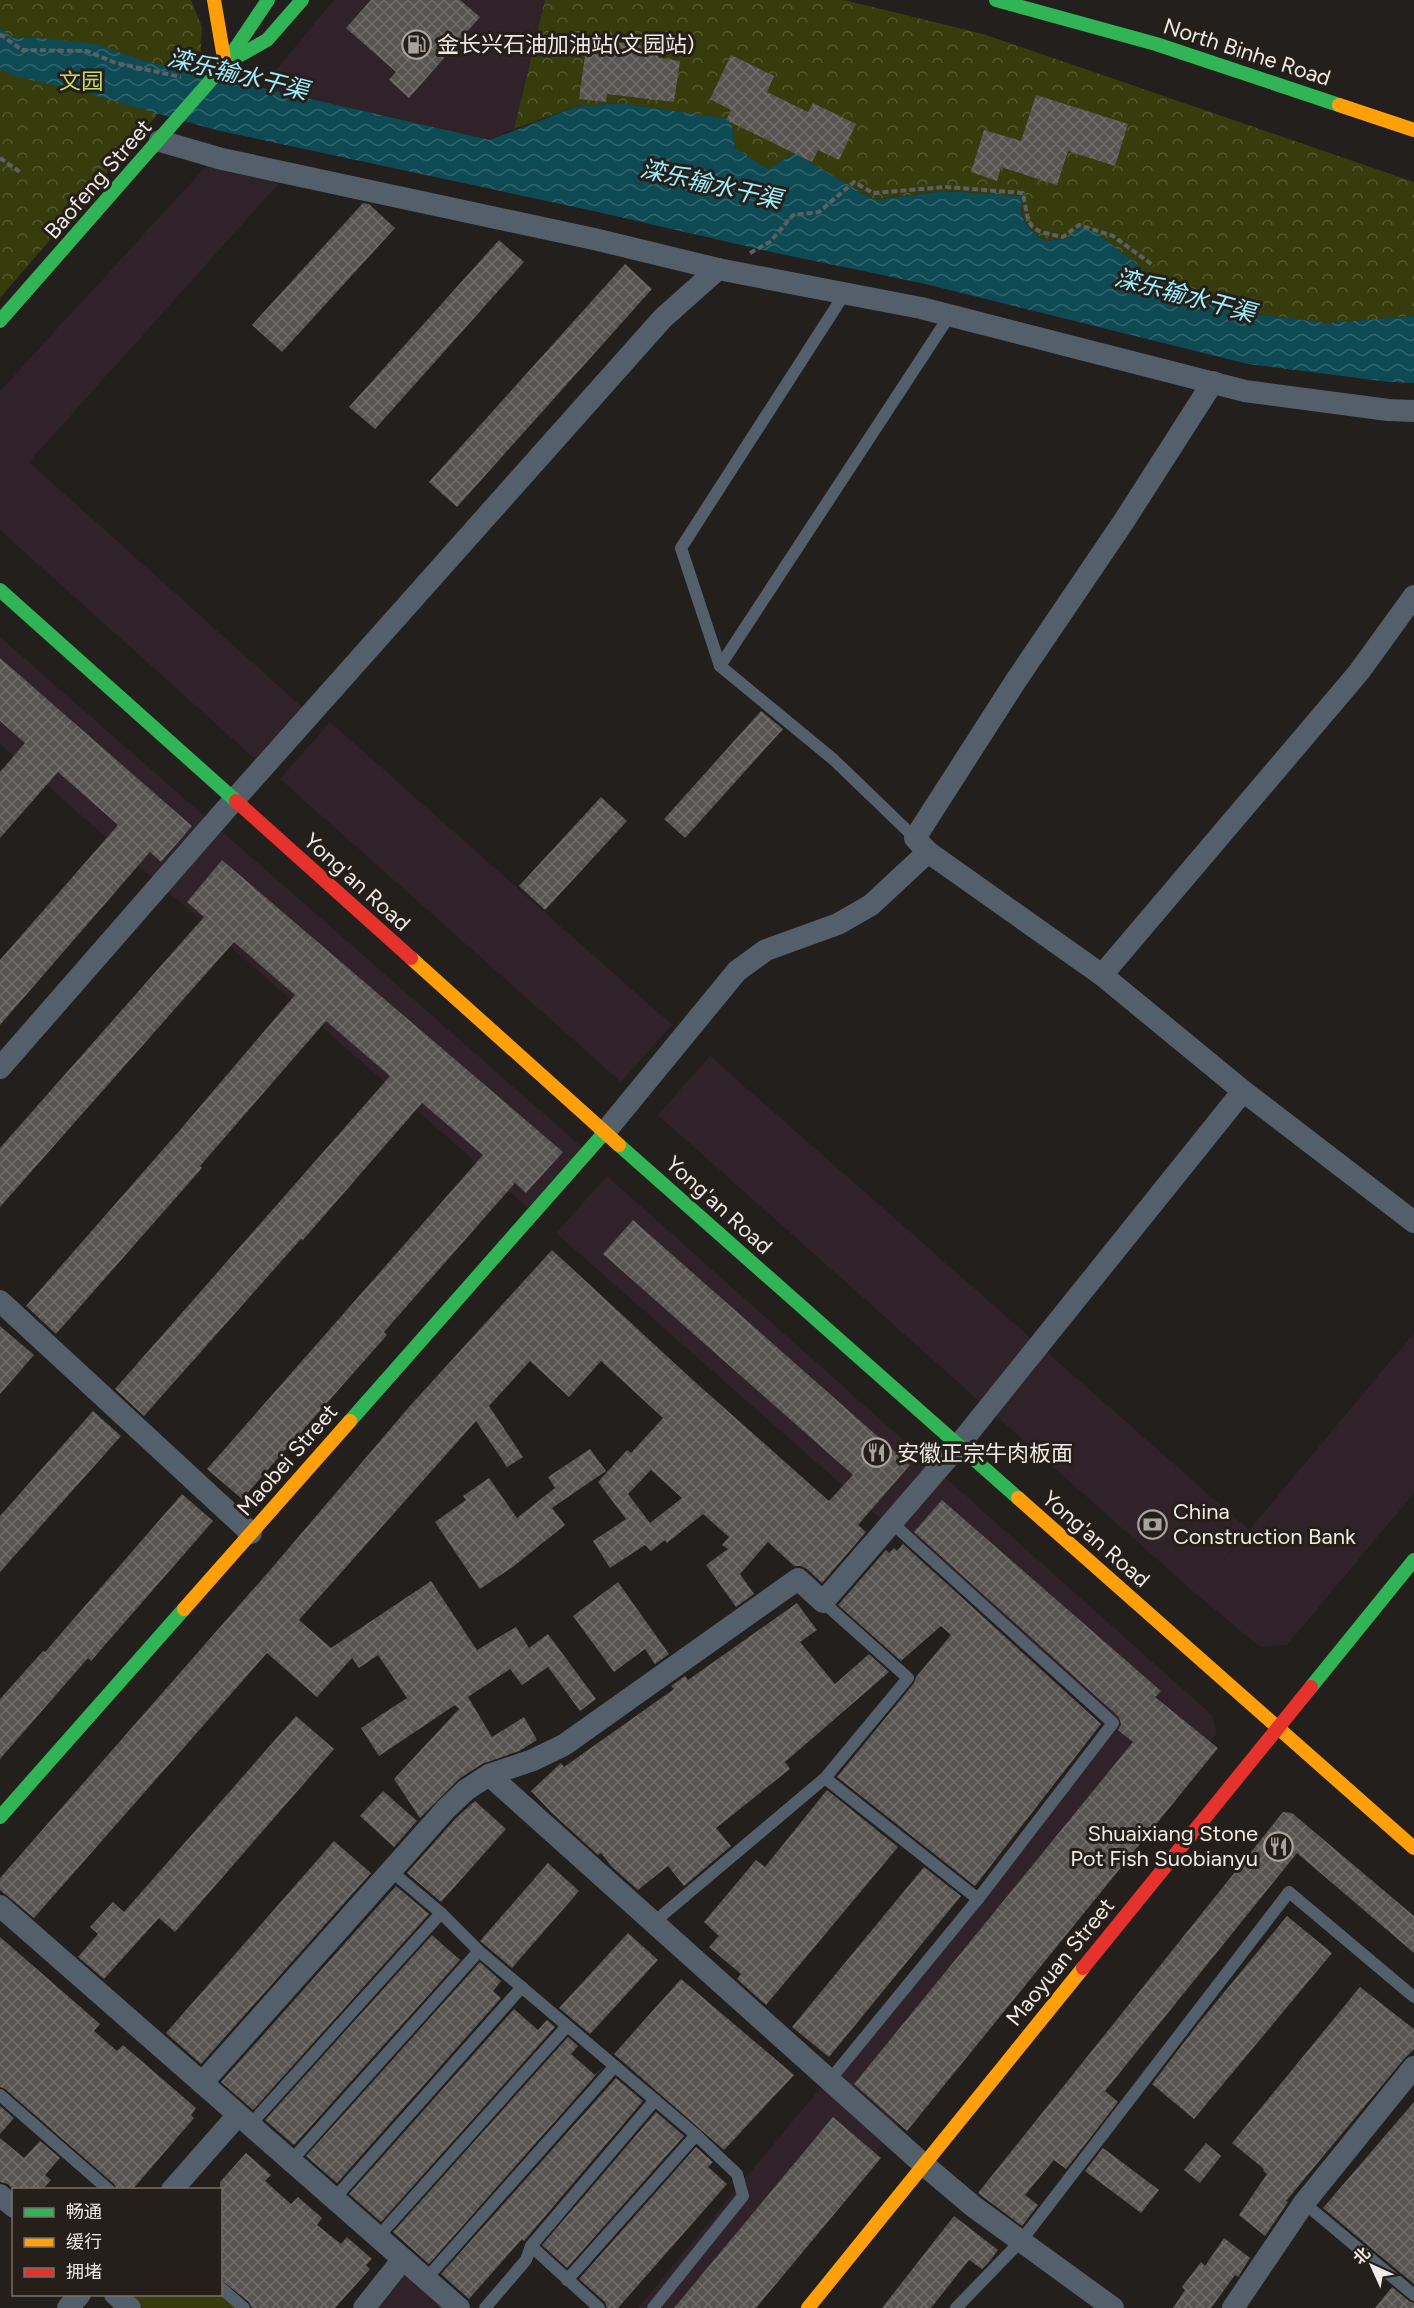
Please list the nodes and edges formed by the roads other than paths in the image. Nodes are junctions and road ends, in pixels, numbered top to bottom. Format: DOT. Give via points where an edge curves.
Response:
graph roads {
  1 [pos="214,0"];
  2 [pos="268,0"];
  3 [pos="302,0"];
  4 [pos="996,0"];
  5 [pos="225,64"];
  6 [pos="1414,130"];
  7 [pos="159,141"];
  8 [pos="718,269"];
  9 [pos="845,293"];
  10 [pos="950,315"];
  11 [pos="0,321"];
  12 [pos="1213,382"];
  13 [pos="1414,411"];
  14 [pos="0,590"];
  15 [pos="1414,597"];
  16 [pos="720,666"];
  17 [pos="234,800"];
  18 [pos="922,845"];
  19 [pos="1102,975"];
  20 [pos="0,1068"];
  21 [pos="1243,1091"];
  22 [pos="604,1132"];
  23 [pos="1414,1222"];
  24 [pos="1,1304"];
  25 [pos="958,1446"];
  26 [pos="891,1523"];
  27 [pos="251,1533"];
  28 [pos="1414,1560"];
  29 [pos="823,1602"];
  30 [pos="1278,1727"];
  31 [pos="489,1775"];
  32 [pos="825,1778"];
  33 [pos="0,1817"];
  34 [pos="1414,1848"];
  35 [pos="391,1871"];
  36 [pos="978,1899"];
  37 [pos="0,1906"];
  38 [pos="441,1913"];
  39 [pos="653,1923"];
  40 [pos="479,1951"];
  41 [pos="522,1988"];
  42 [pos="1414,1997"];
  43 [pos="567,2025"];
  44 [pos="615,2066"];
  45 [pos="1414,2067"];
  46 [pos="830,2081"];
  47 [pos="202,2083"];
  48 [pos="0,2095"];
  49 [pos="655,2100"];
  50 [pos="244,2120"];
  51 [pos="696,2135"];
  52 [pos="291,2161"];
  53 [pos="923,2164"];
  54 [pos="107,2188"];
  55 [pos="174,2188"];
  56 [pos="0,2195"];
  57 [pos="334,2199"];
  58 [pos="1304,2203"];
  59 [pos="12,2205"];
  60 [pos="378,2237"];
  61 [pos="1021,2241"];
  62 [pos="531,2246"];
  63 [pos="403,2259"];
  64 [pos="426,2279"];
  65 [pos="567,2280"];
  66 [pos="222,2289"];
  67 [pos="1414,2295"];
  68 [pos="79,2296"];
  69 [pos="115,2296"];
  70 [pos="68,2308"];
  71 [pos="130,2308"];
  72 [pos="244,2308"];
  73 [pos="364,2308"];
  74 [pos="459,2308"];
  75 [pos="485,2308"];
  76 [pos="599,2308"];
  77 [pos="652,2308"];
  78 [pos="808,2308"];
  79 [pos="956,2308"];
  80 [pos="1113,2308"];
  81 [pos="1233,2308"];
  1 -- 5 [label="street"];
  2 -- 5 [label="street, Baofeng Street"];
  3 -- 5 [label="street, Baofeng Street" via="267,39"];
  4 -- 6 [label="street, North Binhe Road" via="1155,44"];
  5 -- 7 [label="street, Baofeng Street"];
  7 -- 8 [label="street" via="222,159"];
  7 -- 11 [label="street, Baofeng Street"];
  8 -- 9 [label="street"];
  8 -- 17 [label="street" via="663,318"];
  9 -- 10 [label="street"];
  9 -- 16 [label="lane" via="681,548"];
  10 -- 12 [label="street"];
  10 -- 16 [label="lane"];
  12 -- 13 [label="street" via="1245,391"];
  12 -- 18 [label="street" via="1017,679"];
  14 -- 17 [label="street, Yong'an Road"];
  15 -- 19 [label="street" via="1359,672"];
  16 -- 18 [label="lane" via="834,760"];
  17 -- 20 [label="street"];
  17 -- 22 [label="street, Yong'an Road"];
  18 -- 19 [label="street"];
  18 -- 22 [label="street" via="871,905 838,924 766,950 737,971"];
  19 -- 21 [label="street"];
  21 -- 23 [label="street"];
  21 -- 25 [label="street"];
  22 -- 25 [label="street, Yong'an Road"];
  22 -- 27 [label="street, Maobei Street"];
  24 -- 27 [label="street"];
  25 -- 26 [label="street"];
  25 -- 30 [label="street, Yong'an Road"];
  26 -- 29 [label="street"];
  26 -- 36 [label="lane" via="1113,1723"];
  27 -- 33 [label="street, Maobei Street"];
  28 -- 30 [label="street, Maoyuan Street"];
  29 -- 31 [label="street" via="798,1579 564,1745"];
  29 -- 32 [label="lane" via="908,1678"];
  30 -- 34 [label="street, Yong'an Road"];
  30 -- 53 [label="street, Maoyuan Street"];
  31 -- 35 [label="street" via="446,1809"];
  31 -- 39 [label="street"];
  32 -- 36 [label="lane"];
  32 -- 39 [label="lane"];
  35 -- 38 [label="lane"];
  35 -- 47 [label="street"];
  36 -- 46 [label="lane"];
  37 -- 47 [label="street"];
  38 -- 40 [label="lane"];
  38 -- 50 [label="lane"];
  39 -- 46 [label="street"];
  40 -- 41 [label="lane"];
  40 -- 52 [label="lane"];
  41 -- 43 [label="lane"];
  41 -- 57 [label="lane"];
  42 -- 61 [label="lane" via="1289,1892"];
  43 -- 44 [label="lane"];
  43 -- 60 [label="lane"];
  44 -- 49 [label="lane"];
  44 -- 64 [label="lane"];
  45 -- 58 [label="street"];
  46 -- 53 [label="street"];
  47 -- 50 [label="street"];
  48 -- 54 [label="lane"];
  49 -- 51 [label="lane"];
  49 -- 62 [label="lane"];
  50 -- 52 [label="street"];
  50 -- 55 [label="street"];
  51 -- 65 [label="lane"];
  51 -- 77 [label="lane" via="737,2174 743,2196"];
  52 -- 57 [label="street"];
  53 -- 61 [label="street"];
  53 -- 78 [label="street, Maoyuan Street"];
  56 -- 59 [label="street"];
  57 -- 60 [label="street"];
  58 -- 67 [label="lane"];
  58 -- 81 [label="street"];
  60 -- 63 [label="street"];
  61 -- 79 [label="lane"];
  61 -- 80 [label="street"];
  62 -- 65 [label="lane"];
  62 -- 75 [label="lane" via="526,2260"];
  63 -- 64 [label="street"];
  63 -- 73 [label="street"];
  64 -- 74 [label="street"];
  65 -- 76 [label="lane"];
  66 -- 72 [label="lane"];
  68 -- 70 [label="street"];
  69 -- 71 [label="street"];
}
